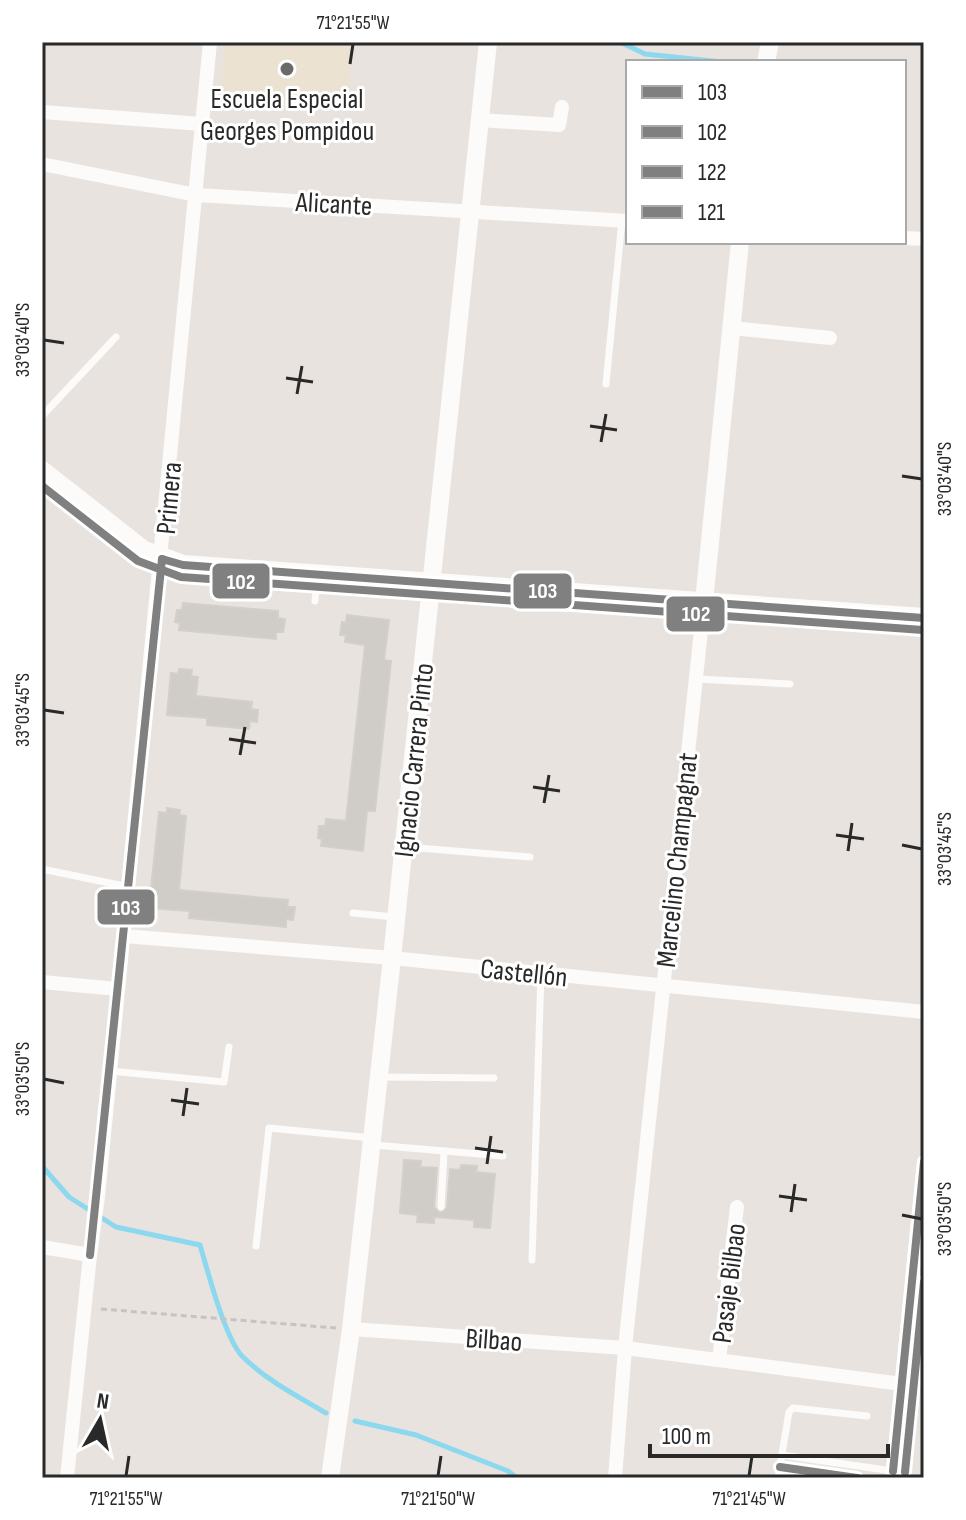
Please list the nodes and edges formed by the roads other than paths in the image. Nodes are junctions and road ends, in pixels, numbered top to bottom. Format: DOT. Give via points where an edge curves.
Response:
graph roads {
  1 [pos="210,42"];
  2 [pos="488,42"];
  3 [pos="562,107"];
  4 [pos="42,112"];
  5 [pos="480,120"];
  6 [pos="202,124"];
  7 [pos="42,164"];
  8 [pos="196,195"];
  9 [pos="472,210"];
  10 [pos="625,221"];
  11 [pos="740,244"];
  12 [pos="732,328"];
  13 [pos="116,337"];
  14 [pos="830,338"];
  15 [pos="606,384"];
  16 [pos="42,416"];
  17 [pos="42,471"];
  18 [pos="162,559"];
  19 [pos="317,576"];
  20 [pos="432,583"];
  21 [pos="315,601"];
  22 [pos="704,602"];
  23 [pos="924,618"];
  24 [pos="696,679"];
  25 [pos="790,684"];
  26 [pos="404,847"];
  27 [pos="530,857"];
  28 [pos="42,869"];
  29 [pos="129,887"];
  30 [pos="353,913"];
  31 [pos="397,917"];
  32 [pos="124,936"];
  33 [pos="392,958"];
  34 [pos="541,973"];
  35 [pos="42,982"];
  36 [pos="662,986"];
  37 [pos="118,989"];
  38 [pos="924,1012"];
  39 [pos="229,1047"];
  40 [pos="110,1071"];
  41 [pos="379,1077"];
  42 [pos="494,1078"];
  43 [pos="372,1141"];
  44 [pos="444,1151"];
  45 [pos="503,1156"];
  46 [pos="924,1162"];
  47 [pos="441,1207"];
  48 [pos="737,1207"];
  49 [pos="256,1246"];
  50 [pos="42,1247"];
  51 [pos="90,1255"];
  52 [pos="532,1260"];
  53 [pos="351,1329"];
  54 [pos="625,1348"];
  55 [pos="719,1360"];
  56 [pos="902,1384"];
  57 [pos="867,1416"];
  58 [pos="782,1455"];
  59 [pos="893,1474"];
  60 [pos="67,1478"];
  61 [pos="330,1478"];
  62 [pos="615,1478"];
  63 [pos="778,1478"];
  1 -- 6 [label="street, Primera"];
  2 -- 5 [label="street, Ignacio Carrera Pinto"];
  3 -- 5 [label="street" via="559,125"];
  4 -- 6 [label="street"];
  5 -- 9 [label="street, Ignacio Carrera Pinto"];
  6 -- 8 [label="street, Primera"];
  7 -- 8 [label="street, Alicante"];
  8 -- 9 [label="street, Alicante"];
  8 -- 18 [label="street, Primera"];
  9 -- 10 [label="street, Alicante"];
  9 -- 20 [label="street, Ignacio Carrera Pinto"];
  10 -- 15 [label="lane"];
  11 -- 12 [label="street, Marcelino Champagnat"];
  12 -- 14 [label="street"];
  12 -- 22 [label="street, Marcelino Champagnat"];
  13 -- 16 [label="lane"];
  17 -- 18 [label="main road" via="132,542"];
  18 -- 19 [label="main road"];
  18 -- 29 [label="street, Primera"];
  19 -- 20 [label="main road"];
  19 -- 21 [label="lane"];
  20 -- 22 [label="main road"];
  20 -- 26 [label="street, Ignacio Carrera Pinto"];
  22 -- 23 [label="main road"];
  22 -- 24 [label="street, Marcelino Champagnat"];
  24 -- 25 [label="lane"];
  24 -- 36 [label="street, Marcelino Champagnat"];
  26 -- 27 [label="lane"];
  26 -- 31 [label="street, Ignacio Carrera Pinto"];
  28 -- 29 [label="lane"];
  29 -- 32 [label="street, Primera"];
  30 -- 31 [label="lane"];
  31 -- 33 [label="street, Ignacio Carrera Pinto"];
  32 -- 33 [label="street, Castellón"];
  32 -- 37 [label="street, Primera"];
  33 -- 34 [label="street, Castellón"];
  33 -- 41 [label="street, Ignacio Carrera Pinto"];
  34 -- 36 [label="street, Castellón"];
  34 -- 52 [label="lane"];
  35 -- 37 [label="street"];
  36 -- 38 [label="street, Castellón"];
  36 -- 54 [label="street, Marcelino Champagnat"];
  37 -- 40 [label="street, Primera"];
  39 -- 40 [label="lane" via="224,1082"];
  40 -- 51 [label="street, Primera"];
  41 -- 42 [label="lane"];
  41 -- 43 [label="street, Ignacio Carrera Pinto"];
  43 -- 44 [label="lane"];
  43 -- 49 [label="lane" via="269,1128"];
  43 -- 53 [label="street, Ignacio Carrera Pinto"];
  44 -- 45 [label="lane"];
  44 -- 47 [label="lane"];
  46 -- 56 [label="street"];
  48 -- 55 [label="street, Pasaje Bilbao"];
  50 -- 51 [label="street"];
  51 -- 60 [label="street, Primera"];
  53 -- 54 [label="street, Bilbao"];
  53 -- 61 [label="street, Ignacio Carrera Pinto"];
  54 -- 55 [label="street, Bilbao"];
  54 -- 62 [label="street, Marcelino Champagnat"];
  55 -- 56 [label="street, Bilbao"];
  56 -- 59 [label="street"];
  57 -- 58 [label="lane" via="793,1408"];
  58 -- 59 [label="lane"];
  58 -- 63 [label="lane"];
}
